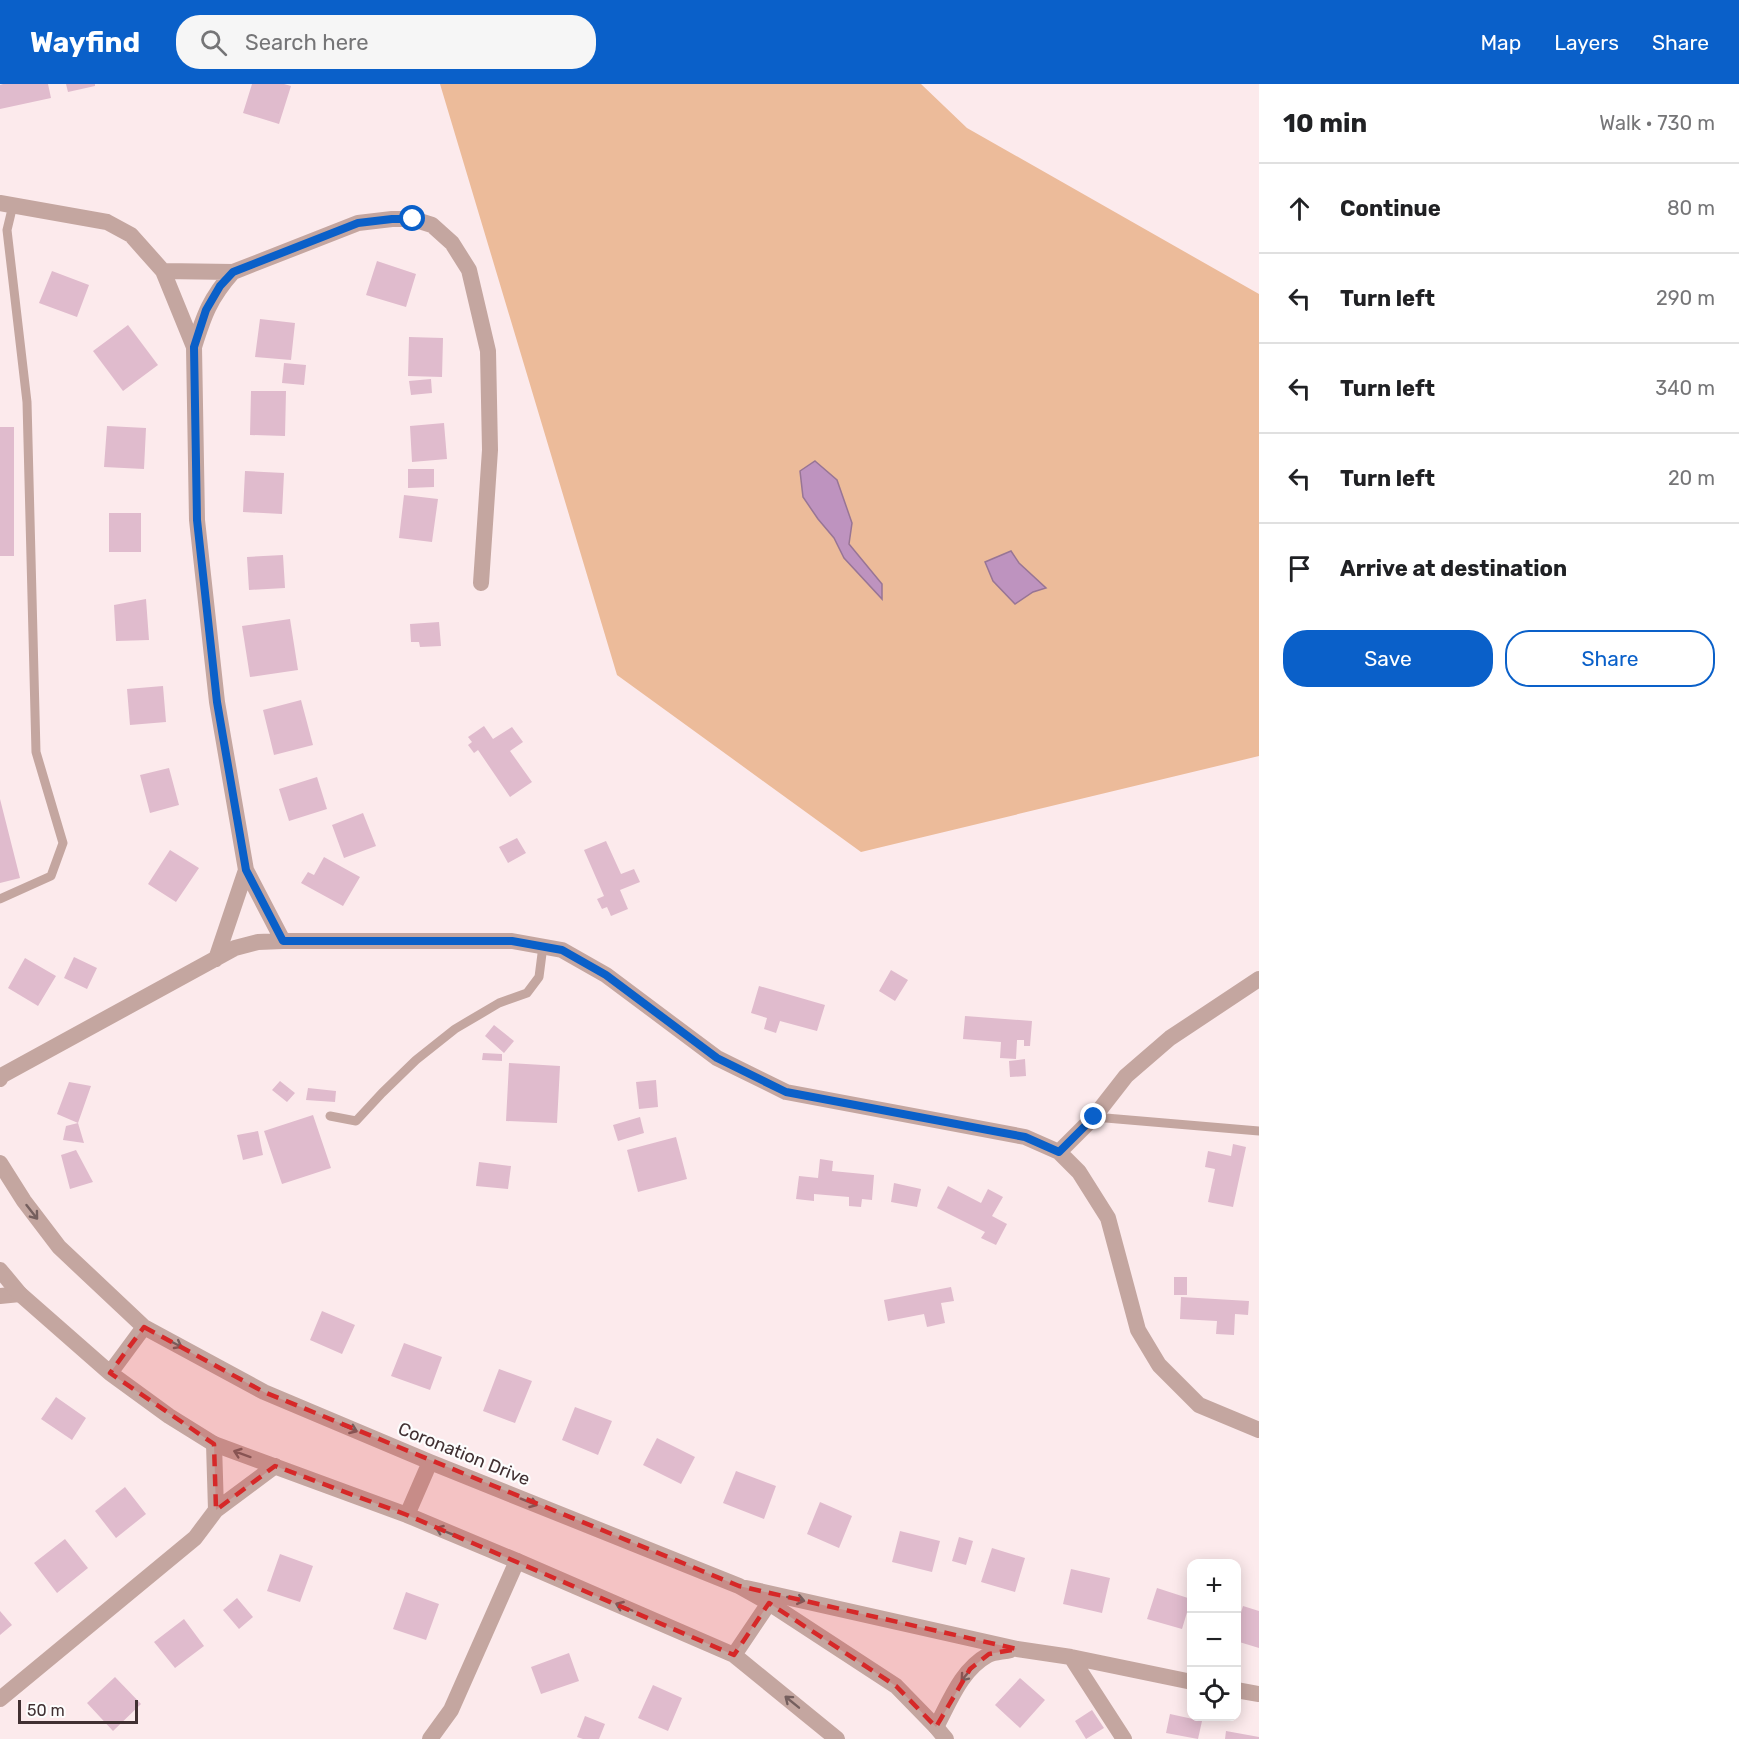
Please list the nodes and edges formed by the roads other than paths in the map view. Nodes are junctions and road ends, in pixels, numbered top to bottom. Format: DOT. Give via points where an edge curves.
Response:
graph roads {
  1 [pos="6,204"];
  2 [pos="163,271"];
  3 [pos="233,272"];
  4 [pos="194,347"];
  5 [pos="481,583"];
  6 [pos="246,870"];
  7 [pos="0,899"];
  8 [pos="283,941"];
  9 [pos="543,946"];
  10 [pos="216,958"];
  11 [pos="1259,979"];
  12 [pos="0,1077"];
  13 [pos="330,1116"];
  14 [pos="1094,1117"];
  15 [pos="1259,1131"];
  16 [pos="1059,1152"];
  17 [pos="0,1163"];
  18 [pos="0,1270"];
  19 [pos="20,1294"];
  20 [pos="0,1296"];
  21 [pos="144,1327"];
  22 [pos="110,1373"];
  23 [pos="1259,1430"];
  24 [pos="214,1444"];
  25 [pos="430,1462"];
  26 [pos="275,1466"];
  27 [pos="216,1510"];
  28 [pos="407,1515"];
  29 [pos="518,1561"];
  30 [pos="739,1586"];
  31 [pos="769,1603"];
  32 [pos="1017,1649"];
  33 [pos="734,1655"];
  34 [pos="1071,1656"];
  35 [pos="1187,1681"];
  36 [pos="1241,1691"];
  37 [pos="1259,1694"];
  38 [pos="0,1699"];
  39 [pos="941,1733"];
  40 [pos="430,1739"];
  41 [pos="837,1739"];
  42 [pos="1124,1739"];
  1 -- 2 [label="street" via="107,222 131,235"];
  1 -- 7 [label="lane" via="27,402 36,752 63,843 51,876"];
  2 -- 3 [label="street"];
  2 -- 4 [label="street"];
  3 -- 4 [label="street" via="206,310"];
  3 -- 5 [label="street" via="358,223 413,219 432,225 452,243 470,270 488,351 490,450"];
  4 -- 6 [label="street" via="197,520 217,702"];
  6 -- 8 [label="street"];
  6 -- 10 [label="street"];
  8 -- 9 [label="street" via="512,941"];
  8 -- 10 [label="street" via="258,942"];
  9 -- 13 [label="lane" via="539,978 527,993 499,1003 455,1029 416,1060 356,1121"];
  9 -- 16 [label="street" via="562,950 606,975 717,1058 786,1092 1025,1137"];
  10 -- 12 [label="street"];
  11 -- 14 [label="street" via="1170,1038 1126,1076"];
  14 -- 15 [label="lane"];
  14 -- 16 [label="street"];
  16 -- 23 [label="street" via="1079,1172 1108,1218 1138,1330 1159,1365 1199,1405"];
  17 -- 21 [label="street, Coronation Drive, one-way" via="58,1247"];
  18 -- 19 [label="street"];
  19 -- 20 [label="street"];
  19 -- 22 [label="street"];
  21 -- 22 [label="street"];
  21 -- 25 [label="street, Coronation Drive, one-way" via="264,1392"];
  22 -- 24 [label="street"];
  26 -- 24 [label="street, one-way"];
  24 -- 27 [label="street"];
  25 -- 28 [label="street"];
  25 -- 30 [label="street, Coronation Drive, one-way"];
  26 -- 27 [label="street"];
  26 -- 28 [label="street"];
  27 -- 38 [label="street" via="195,1538"];
  29 -- 28 [label="street, one-way"];
  33 -- 29 [label="street, one-way"];
  29 -- 40 [label="street" via="451,1710"];
  30 -- 31 [label="street, Coronation Drive"];
  30 -- 32 [label="street, one-way"];
  31 -- 33 [label="street"];
  31 -- 39 [label="street, Coronation Drive" via="896,1686"];
  32 -- 34 [label="street"];
  32 -- 39 [label="street, one-way" via="989,1654 970,1669 958,1685"];
  41 -- 33 [label="street, one-way"];
  34 -- 35 [label="street"];
  34 -- 42 [label="street"];
  36 -- 37 [label="street"];
}
